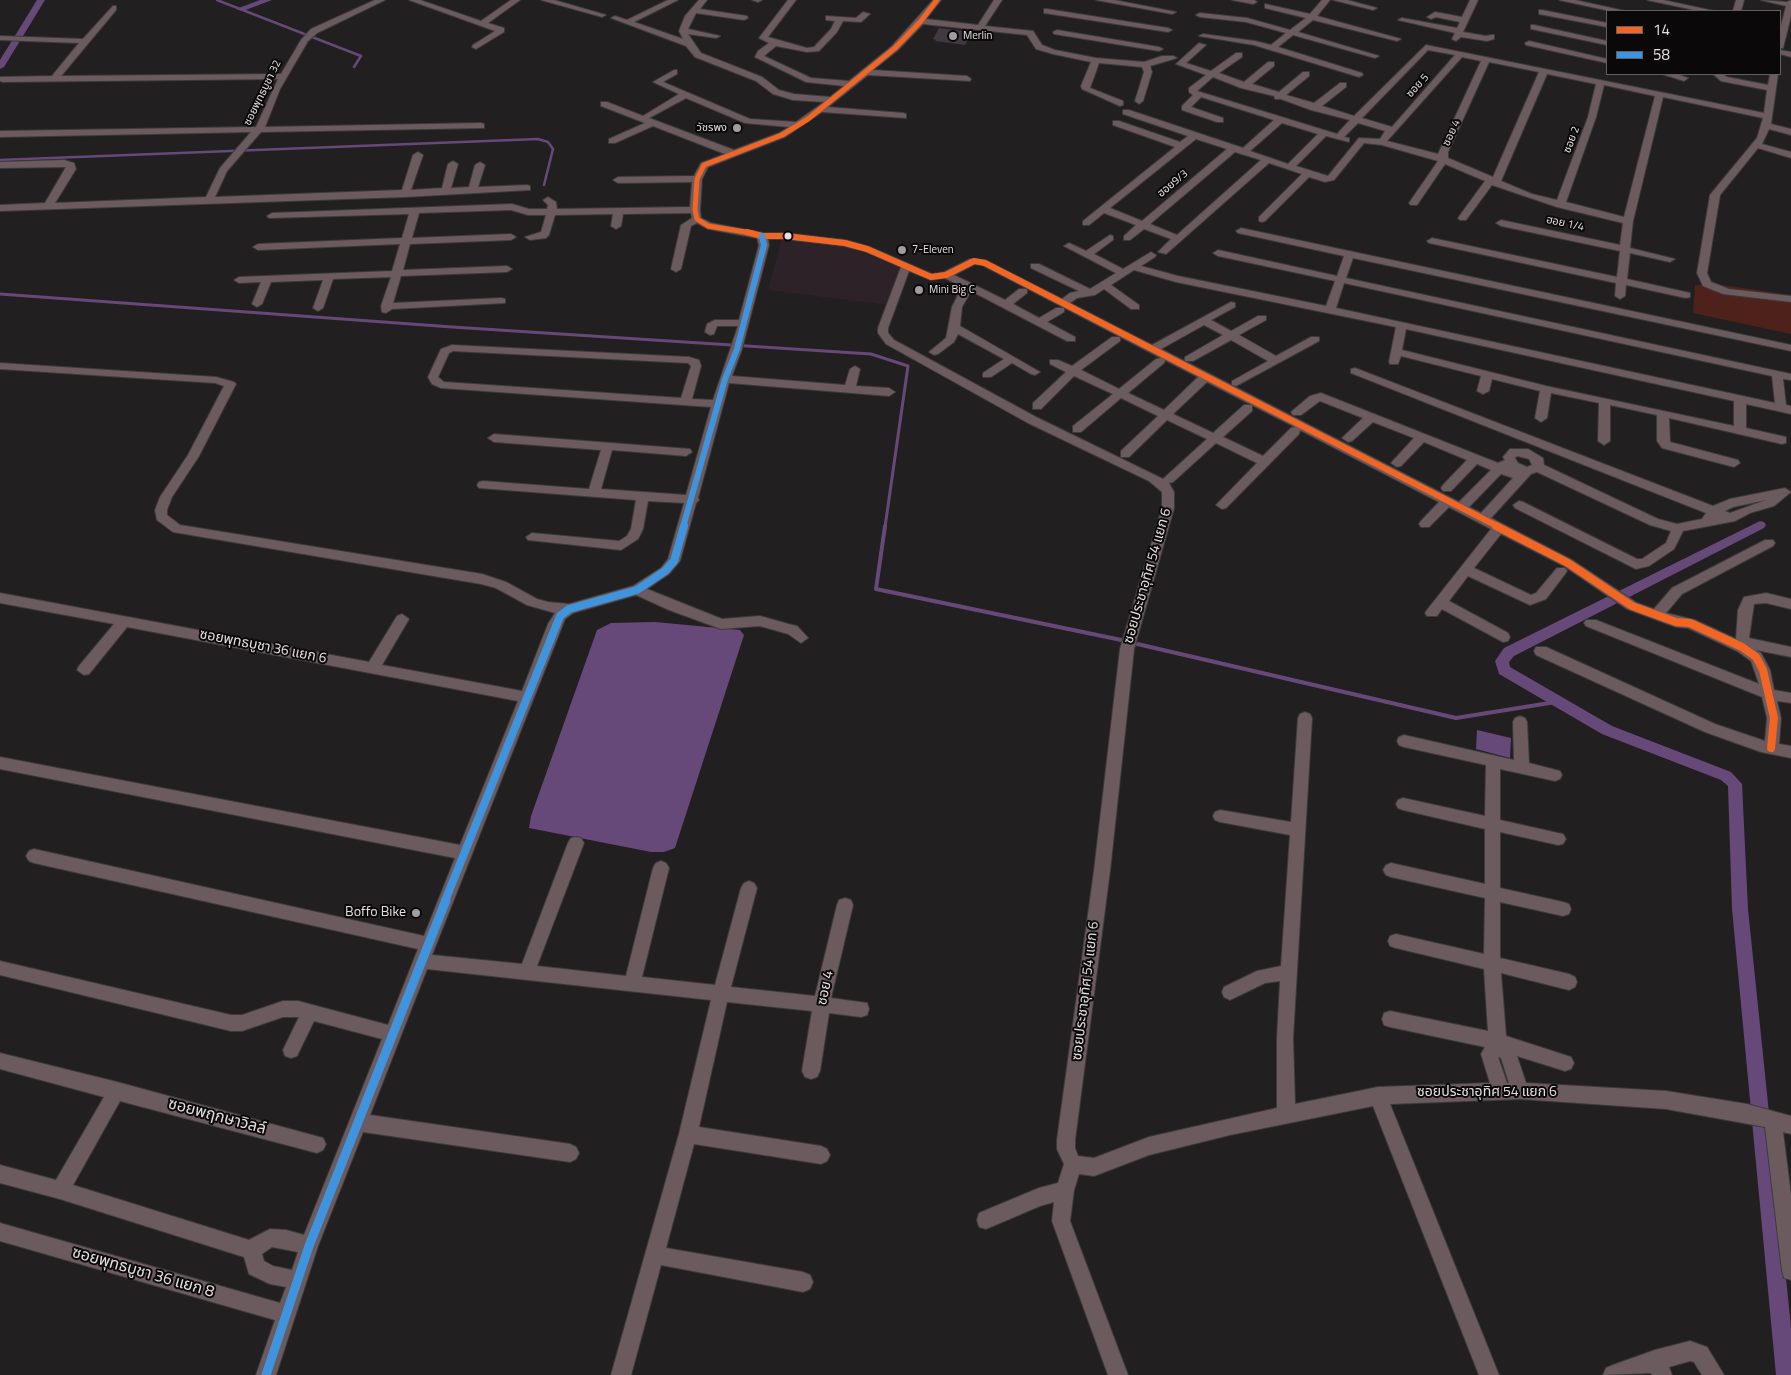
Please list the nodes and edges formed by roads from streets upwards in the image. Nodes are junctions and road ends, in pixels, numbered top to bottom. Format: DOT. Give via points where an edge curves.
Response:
graph roads {
  1 [pos="381,0"];
  2 [pos="412,0"];
  3 [pos="516,0"];
  4 [pos="545,0"];
  5 [pos="674,0"];
  6 [pos="703,0"];
  7 [pos="792,0"];
  8 [pos="937,0"];
  9 [pos="998,0"];
  10 [pos="1100,0"];
  11 [pos="1236,0"];
  12 [pos="1326,0"];
  13 [pos="1337,0"];
  14 [pos="1474,0"];
  15 [pos="1563,0"];
  16 [pos="1650,0"];
  17 [pos="1766,0"];
  18 [pos="1121,2"];
  19 [pos="1253,2"];
  20 [pos="1790,3"];
  21 [pos="1268,6"];
  22 [pos="1435,6"];
  23 [pos="113,8"];
  24 [pos="1372,8"];
  25 [pos="694,10"];
  26 [pos="1705,10"];
  27 [pos="1046,11"];
  28 [pos="1172,12"];
  29 [pos="1542,12"];
  30 [pos="866,14"];
  31 [pos="602,15"];
  32 [pos="1200,15"];
  33 [pos="1313,16"];
  34 [pos="1466,16"];
  35 [pos="1430,17"];
  36 [pos="1606,17"];
  37 [pos="615,18"];
  38 [pos="744,18"];
  39 [pos="829,18"];
  40 [pos="1606,18"];
  41 [pos="840,19"];
  42 [pos="1011,19"];
  43 [pos="1788,19"];
  44 [pos="1108,20"];
  45 [pos="1402,20"];
  46 [pos="628,22"];
  47 [pos="921,22"];
  48 [pos="1606,22"];
  49 [pos="483,23"];
  50 [pos="1534,27"];
  51 [pos="980,28"];
  52 [pos="1005,30"];
  53 [pos="1168,30"];
  54 [pos="684,31"];
  55 [pos="1057,32"];
  56 [pos="1294,33"];
  57 [pos="1457,34"];
  58 [pos="716,36"];
  59 [pos="1491,37"];
  60 [pos="1782,37"];
  61 [pos="0,38"];
  62 [pos="1396,39"];
  63 [pos="1791,39"];
  64 [pos="85,41"];
  65 [pos="1597,41"];
  66 [pos="1781,42"];
  67 [pos="1529,43"];
  68 [pos="1606,43"];
  69 [pos="689,44"];
  70 [pos="775,44"];
  71 [pos="1411,44"];
  72 [pos="476,46"];
  73 [pos="1426,47"];
  74 [pos="1272,48"];
  75 [pos="1159,49"];
  76 [pos="1093,51"];
  77 [pos="1239,54"];
  78 [pos="1460,54"];
  79 [pos="1375,56"];
  80 [pos="1589,57"];
  81 [pos="1173,58"];
  82 [pos="1486,59"];
  83 [pos="1606,61"];
  84 [pos="1271,64"];
  85 [pos="1145,65"];
  86 [pos="1544,71"];
  87 [pos="674,72"];
  88 [pos="867,72"];
  89 [pos="1306,74"];
  90 [pos="1210,75"];
  91 [pos="1359,75"];
  92 [pos="1670,75"];
  93 [pos="1719,75"];
  94 [pos="1774,75"];
  95 [pos="283,76"];
  96 [pos="1684,78"];
  97 [pos="54,79"];
  98 [pos="967,79"];
  99 [pos="2,80"];
  100 [pos="1601,82"];
  101 [pos="854,84"];
  102 [pos="1343,85"];
  103 [pos="1244,86"];
  104 [pos="1770,88"];
  105 [pos="686,94"];
  106 [pos="1199,94"];
  107 [pos="1660,94"];
  108 [pos="1278,97"];
  109 [pos="833,100"];
  110 [pos="1139,101"];
  111 [pos="1120,103"];
  112 [pos="604,104"];
  113 [pos="1237,106"];
  114 [pos="1314,108"];
  115 [pos="821,109"];
  116 [pos="1126,112"];
  117 [pos="903,116"];
  118 [pos="649,120"];
  119 [pos="1220,120"];
  120 [pos="1280,120"];
  121 [pos="1355,120"];
  122 [pos="1767,121"];
  123 [pos="1116,123"];
  124 [pos="797,125"];
  125 [pos="481,126"];
  126 [pos="1212,126"];
  127 [pos="260,128"];
  128 [pos="1390,130"];
  129 [pos="1791,132"];
  130 [pos="1324,133"];
  131 [pos="0,134"];
  132 [pos="1195,135"];
  133 [pos="1338,138"];
  134 [pos="612,141"];
  135 [pos="1382,142"];
  136 [pos="1358,144"];
  137 [pos="1756,145"];
  138 [pos="1182,146"];
  139 [pos="1234,148"];
  140 [pos="1245,151"];
  141 [pos="732,152"];
  142 [pos="418,155"];
  143 [pos="1791,155"];
  144 [pos="1267,160"];
  145 [pos="1443,160"];
  146 [pos="453,164"];
  147 [pos="480,165"];
  148 [pos="0,166"];
  149 [pos="1290,167"];
  150 [pos="1308,174"];
  151 [pos="618,180"];
  152 [pos="697,180"];
  153 [pos="1492,182"];
  154 [pos="527,188"];
  155 [pos="473,190"];
  156 [pos="446,192"];
  157 [pos="405,194"];
  158 [pos="209,200"];
  159 [pos="548,200"];
  160 [pos="1414,203"];
  161 [pos="1560,205"];
  162 [pos="48,206"];
  163 [pos="0,208"];
  164 [pos="1103,209"];
  165 [pos="415,210"];
  166 [pos="618,212"];
  167 [pos="551,213"];
  168 [pos="696,215"];
  169 [pos="272,216"];
  170 [pos="1462,218"];
  171 [pos="1262,220"];
  172 [pos="1628,221"];
  173 [pos="1086,223"];
  174 [pos="1501,223"];
  175 [pos="1142,225"];
  176 [pos="616,226"];
  177 [pos="1241,230"];
  178 [pos="1462,235"];
  179 [pos="762,236"];
  180 [pos="511,237"];
  181 [pos="530,237"];
  182 [pos="1110,238"];
  183 [pos="1127,238"];
  184 [pos="1179,239"];
  185 [pos="404,241"];
  186 [pos="1432,241"];
  187 [pos="258,246"];
  188 [pos="1070,246"];
  189 [pos="1455,246"];
  190 [pos="1624,250"];
  191 [pos="1163,252"];
  192 [pos="1218,253"];
  193 [pos="1349,254"];
  194 [pos="1087,255"];
  195 [pos="1150,256"];
  196 [pos="1670,259"];
  197 [pos="1035,266"];
  198 [pos="906,267"];
  199 [pos="1134,267"];
  200 [pos="507,268"];
  201 [pos="676,269"];
  202 [pos="396,273"];
  203 [pos="1124,273"];
  204 [pos="946,275"];
  205 [pos="329,276"];
  206 [pos="267,279"];
  207 [pos="239,280"];
  208 [pos="1340,280"];
  209 [pos="1621,281"];
  210 [pos="968,286"];
  211 [pos="1104,286"];
  212 [pos="1024,291"];
  213 [pos="1091,293"];
  214 [pos="1686,295"];
  215 [pos="1620,296"];
  216 [pos="1791,299"];
  217 [pos="501,301"];
  218 [pos="257,304"];
  219 [pos="1006,304"];
  220 [pos="1231,305"];
  221 [pos="1061,307"];
  222 [pos="1135,307"];
  223 [pos="318,308"];
  224 [pos="1330,310"];
  225 [pos="1076,311"];
  226 [pos="1262,318"];
  227 [pos="1204,320"];
  228 [pos="1039,322"];
  229 [pos="742,323"];
  230 [pos="1402,325"];
  231 [pos="956,328"];
  232 [pos="710,332"];
  233 [pos="1231,335"];
  234 [pos="1071,339"];
  235 [pos="1116,339"];
  236 [pos="1315,339"];
  237 [pos="1791,348"];
  238 [pos="1151,350"];
  239 [pos="934,352"];
  240 [pos="1011,359"];
  241 [pos="1189,359"];
  242 [pos="1275,360"];
  243 [pos="1160,361"];
  244 [pos="1054,362"];
  245 [pos="0,366"];
  246 [pos="855,369"];
  247 [pos="1073,371"];
  248 [pos="1355,371"];
  249 [pos="1035,372"];
  250 [pos="1777,374"];
  251 [pos="987,375"];
  252 [pos="1487,375"];
  253 [pos="1205,377"];
  254 [pos="1791,377"];
  255 [pos="725,379"];
  256 [pos="1236,383"];
  257 [pos="850,388"];
  258 [pos="1546,389"];
  259 [pos="1483,391"];
  260 [pos="888,392"];
  261 [pos="1119,393"];
  262 [pos="1740,399"];
  263 [pos="1605,400"];
  264 [pos="685,402"];
  265 [pos="718,404"];
  266 [pos="1036,406"];
  267 [pos="1248,408"];
  268 [pos="1786,409"];
  269 [pos="1297,412"];
  270 [pos="1663,413"];
  271 [pos="1165,415"];
  272 [pos="1372,416"];
  273 [pos="1541,418"];
  274 [pos="1077,429"];
  275 [pos="1295,431"];
  276 [pos="1740,431"];
  277 [pos="1422,437"];
  278 [pos="494,438"];
  279 [pos="1213,438"];
  280 [pos="1348,438"];
  281 [pos="1534,440"];
  282 [pos="1782,440"];
  283 [pos="1604,441"];
  284 [pos="608,446"];
  285 [pos="686,452"];
  286 [pos="1524,452"];
  287 [pos="1125,454"];
  288 [pos="1475,459"];
  289 [pos="1509,460"];
  290 [pos="1263,462"];
  291 [pos="1397,463"];
  292 [pos="1734,463"];
  293 [pos="1500,469"];
  294 [pos="1529,472"];
  295 [pos="1168,479"];
  296 [pos="483,485"];
  297 [pos="1788,490"];
  298 [pos="594,493"];
  299 [pos="1447,494"];
  300 [pos="643,497"];
  301 [pos="693,500"];
  302 [pos="1222,505"];
  303 [pos="1519,505"];
  304 [pos="1460,508"];
  305 [pos="1714,511"];
  306 [pos="1731,518"];
  307 [pos="1483,519"];
  308 [pos="1706,522"];
  309 [pos="1425,524"];
  310 [pos="1499,528"];
  311 [pos="1677,528"];
  312 [pos="532,537"];
  313 [pos="1769,543"];
  314 [pos="1466,570"];
  315 [pos="1561,571"];
  316 [pos="637,590"];
  317 [pos="0,598"];
  318 [pos="1440,602"];
  319 [pos="1791,604"];
  320 [pos="569,609"];
  321 [pos="1432,613"];
  322 [pos="1657,615"];
  323 [pos="402,619"];
  324 [pos="124,621"];
  325 [pos="1591,623"];
  326 [pos="1503,637"];
  327 [pos="801,638"];
  328 [pos="1738,644"];
  329 [pos="1541,651"];
  330 [pos="1791,652"];
  331 [pos="373,668"];
  332 [pos="84,670"];
  333 [pos="1769,694"];
  334 [pos="526,697"];
  335 [pos="1791,698"];
  336 [pos="1304,718"];
  337 [pos="1520,722"];
  338 [pos="1404,741"];
  339 [pos="1770,748"];
  340 [pos="1791,752"];
  341 [pos="1494,761"];
  342 [pos="0,763"];
  343 [pos="1522,768"];
  344 [pos="1555,775"];
  345 [pos="1402,804"];
  346 [pos="1220,816"];
  347 [pos="1493,824"];
  348 [pos="1298,830"];
  349 [pos="1558,839"];
  350 [pos="576,843"];
  351 [pos="465,853"];
  352 [pos="34,856"];
  353 [pos="661,868"];
  354 [pos="1391,870"];
  355 [pos="749,888"];
  356 [pos="1492,892"];
  357 [pos="844,905"];
  358 [pos="1563,909"];
  359 [pos="1396,941"];
  360 [pos="429,944"];
  361 [pos="422,961"];
  362 [pos="1492,964"];
  363 [pos="0,968"];
  364 [pos="527,972"];
  365 [pos="1289,973"];
  366 [pos="1570,982"];
  367 [pos="632,983"];
  368 [pos="1230,992"];
  369 [pos="721,993"];
  370 [pos="822,1003"];
  371 [pos="861,1009"];
  372 [pos="310,1012"];
  373 [pos="1390,1019"];
  374 [pos="393,1034"];
  375 [pos="1497,1044"];
  376 [pos="291,1050"];
  377 [pos="0,1061"];
  378 [pos="1565,1063"];
  379 [pos="811,1071"];
  380 [pos="117,1090"];
  381 [pos="1501,1091"];
  382 [pos="1520,1091"];
  383 [pos="1378,1096"];
  384 [pos="1286,1114"];
  385 [pos="1772,1121"];
  386 [pos="358,1122"];
  387 [pos="1791,1125"];
  388 [pos="688,1134"];
  389 [pos="317,1144"];
  390 [pos="570,1153"];
  391 [pos="821,1156"];
  392 [pos="1073,1164"];
  393 [pos="0,1174"];
  394 [pos="60,1190"];
  395 [pos="1064,1190"];
  396 [pos="986,1220"];
  397 [pos="0,1232"];
  398 [pos="309,1246"];
  399 [pos="251,1250"];
  400 [pos="655,1255"];
  401 [pos="1791,1271"];
  402 [pos="297,1280"];
  403 [pos="803,1282"];
  404 [pos="286,1314"];
  405 [pos="1659,1368"];
  406 [pos="266,1375"];
  407 [pos="621,1375"];
  408 [pos="1118,1375"];
  409 [pos="1489,1375"];
  410 [pos="1613,1375"];
  411 [pos="1714,1375"];
  1 -- 95 [label="street, ซอยพุทธบูชา 32" via="308,36"];
  2 -- 49 [label="street"];
  3 -- 49 [label="street"];
  4 -- 31 [label="street"];
  5 -- 46 [label="street"];
  6 -- 25 [label="street"];
  7 -- 70 [label="street" via="763,36"];
  8 -- 47 [label="street"];
  9 -- 51 [label="street"];
  10 -- 18 [label="street"];
  11 -- 19 [label="street"];
  12 -- 33 [label="street"];
  13 -- 24 [label="street"];
  14 -- 34 [label="street"];
  15 -- 36 [label="street"];
  16 -- 26 [label="street"];
  17 -- 20 [label="street"];
  18 -- 28 [label="street"];
  18 -- 44 [label="street"];
  20 -- 43 [label="street"];
  21 -- 33 [label="street"];
  22 -- 34 [label="street"];
  23 -- 64 [label="street"];
  25 -- 38 [label="street"];
  25 -- 54 [label="street"];
  27 -- 44 [label="street"];
  29 -- 40 [label="street"];
  30 -- 41 [label="street" via="858,20"];
  32 -- 56 [label="street" via="1247,20"];
  33 -- 56 [label="street"];
  33 -- 62 [label="street"];
  34 -- 35 [label="street" via="1435,14"];
  34 -- 57 [label="street"];
  37 -- 46 [label="street"];
  39 -- 41 [label="street"];
  41 -- 70 [label="street" via="816,49"];
  42 -- 52 [label="street"];
  43 -- 60 [label="street"];
  44 -- 53 [label="street"];
  44 -- 76 [label="street"];
  45 -- 57 [label="street"];
  46 -- 69 [label="street"];
  47 -- 51 [label="street"];
  47 -- 88 [label="street"];
  48 -- 65 [label="street"];
  49 -- 72 [label="street" via="502,31"];
  50 -- 65 [label="street"];
  51 -- 52 [label="street"];
  52 -- 76 [label="street" via="1030,33 1044,50"];
  54 -- 58 [label="street"];
  54 -- 69 [label="street"];
  55 -- 76 [label="street"];
  56 -- 74 [label="street"];
  56 -- 79 [label="street"];
  57 -- 59 [label="street"];
  60 -- 63 [label="street"];
  60 -- 66 [label="street"];
  61 -- 64 [label="street"];
  64 -- 97 [label="street"];
  65 -- 68 [label="street"];
  65 -- 80 [label="street"];
  67 -- 80 [label="street"];
  69 -- 109 [label="street" via="698,55 766,82 776,92"];
  70 -- 101 [label="street" via="760,57 809,80"];
  71 -- 73 [label="street"];
  73 -- 78 [label="street"];
  73 -- 121 [label="street"];
  74 -- 90 [label="street" via="1240,40 1202,40 1180,64"];
  74 -- 91 [label="street"];
  75 -- 76 [label="street"];
  76 -- 85 [label="street"];
  76 -- 111 [label="street" via="1084,86"];
  77 -- 90 [label="street"];
  78 -- 82 [label="street"];
  78 -- 128 [label="street, ซอย 5" via="1394,130"];
  80 -- 83 [label="street"];
  81 -- 85 [label="street" via="1162,58"];
  82 -- 86 [label="street"];
  82 -- 145 [label="street, ซอย 4" via="1443,152"];
  84 -- 103 [label="street"];
  85 -- 110 [label="street" via="1148,72"];
  86 -- 100 [label="street"];
  86 -- 153 [label="street"];
  87 -- 105 [label="street" via="657,82"];
  88 -- 98 [label="street"];
  88 -- 101 [label="street"];
  89 -- 108 [label="street"];
  90 -- 103 [label="street"];
  90 -- 106 [label="street" via="1193,88 1193,92"];
  92 -- 96 [label="street"];
  93 -- 104 [label="street" via="1724,79"];
  94 -- 104 [label="street"];
  95 -- 97 [label="street"];
  95 -- 127 [label="street, ซอยพุทธบูชา 32"];
  97 -- 99 [label="street"];
  100 -- 107 [label="street"];
  100 -- 161 [label="street, ซอย 2" via="1592,117"];
  101 -- 109 [label="street"];
  102 -- 114 [label="street"];
  103 -- 108 [label="street"];
  104 -- 122 [label="street"];
  105 -- 118 [label="street"];
  105 -- 124 [label="street" via="748,121"];
  106 -- 113 [label="street"];
  106 -- 119 [label="street" via="1185,108"];
  107 -- 122 [label="street"];
  107 -- 172 [label="street"];
  108 -- 114 [label="street"];
  109 -- 115 [label="street"];
  112 -- 118 [label="street"];
  113 -- 119 [label="street"];
  113 -- 120 [label="street"];
  114 -- 121 [label="street"];
  115 -- 117 [label="street"];
  115 -- 124 [label="street"];
  116 -- 132 [label="street"];
  118 -- 134 [label="street"];
  118 -- 141 [label="street"];
  119 -- 126 [label="street"];
  120 -- 130 [label="street"];
  120 -- 140 [label="street"];
  121 -- 128 [label="street"];
  121 -- 133 [label="street"];
  122 -- 129 [label="street"];
  122 -- 137 [label="street"];
  123 -- 138 [label="street"];
  124 -- 141 [label="street" via="772,139"];
  125 -- 127 [label="street"];
  127 -- 131 [label="street"];
  127 -- 158 [label="street, ซอยพุทธบูชา 32" via="223,170"];
  128 -- 135 [label="street, ซอย 5"];
  130 -- 133 [label="street"];
  130 -- 149 [label="street"];
  132 -- 138 [label="street"];
  132 -- 139 [label="street"];
  133 -- 136 [label="street"];
  135 -- 136 [label="street" via="1366,139"];
  135 -- 145 [label="street"];
  136 -- 150 [label="street" via="1331,178"];
  137 -- 143 [label="street"];
  137 -- 216 [label="street" via="1715,195 1702,274 1707,284 1727,292"];
  138 -- 164 [label="street"];
  139 -- 140 [label="street"];
  139 -- 175 [label="street, ฮอย9/3"];
  140 -- 144 [label="street"];
  141 -- 152 [label="street" via="704,165"];
  142 -- 157 [label="street"];
  144 -- 149 [label="street"];
  144 -- 184 [label="street"];
  145 -- 153 [label="street"];
  145 -- 160 [label="street, ซอย 4"];
  146 -- 156 [label="street"];
  147 -- 155 [label="street"];
  148 -- 162 [label="street" via="71,165"];
  149 -- 150 [label="street"];
  150 -- 171 [label="street"];
  151 -- 152 [label="street"];
  152 -- 168 [label="street"];
  153 -- 161 [label="street"];
  153 -- 170 [label="street"];
  154 -- 155 [label="street"];
  155 -- 156 [label="street"];
  156 -- 157 [label="street"];
  157 -- 158 [label="street"];
  158 -- 162 [label="street"];
  159 -- 167 [label="street" via="553,204"];
  161 -- 172 [label="street"];
  162 -- 163 [label="street"];
  164 -- 173 [label="street"];
  164 -- 175 [label="street"];
  165 -- 167 [label="street" via="512,206 528,212"];
  165 -- 169 [label="street"];
  165 -- 185 [label="street"];
  166 -- 167 [label="street"];
  166 -- 168 [label="street"];
  166 -- 176 [label="street"];
  167 -- 181 [label="street" via="543,236"];
  168 -- 179 [label="street" via="708,226"];
  168 -- 201 [label="street" via="686,225"];
  172 -- 190 [label="street"];
  174 -- 190 [label="street, ฮอย 1/4"];
  175 -- 183 [label="street, ฮอย9/3"];
  175 -- 184 [label="street"];
  177 -- 193 [label="street"];
  178 -- 189 [label="street"];
  179 -- 198 [label="street" via="845,243"];
  179 -- 229 [label="street" via="764,245"];
  180 -- 185 [label="street"];
  182 -- 194 [label="street"];
  184 -- 191 [label="street"];
  185 -- 187 [label="street"];
  185 -- 202 [label="street"];
  186 -- 189 [label="street"];
  188 -- 194 [label="street"];
  189 -- 209 [label="street"];
  190 -- 196 [label="street, ฮอย 1/4"];
  190 -- 209 [label="street"];
  192 -- 208 [label="street"];
  193 -- 208 [label="street"];
  193 -- 237 [label="street"];
  194 -- 203 [label="street"];
  195 -- 199 [label="street"];
  197 -- 213 [label="street"];
  198 -- 204 [label="street" via="931,277"];
  198 -- 392 [label="street, ซอยประชาอุทิศ 54 แยก 6" via="883,328 890,342 1032,420 1164,485 1168,492 1168,508 1128,642 1066,1140 1066,1149"];
  199 -- 203 [label="street"];
  199 -- 224 [label="street" via="1176,279"];
  200 -- 202 [label="street"];
  202 -- 205 [label="street"];
  202 -- 217 [label="street" via="386,308"];
  203 -- 211 [label="street"];
  204 -- 210 [label="street"];
  204 -- 221 [label="street" via="968,262 979,261"];
  205 -- 206 [label="street"];
  205 -- 223 [label="street"];
  206 -- 207 [label="street"];
  206 -- 218 [label="street"];
  208 -- 224 [label="street"];
  208 -- 250 [label="street"];
  209 -- 214 [label="street"];
  209 -- 215 [label="street"];
  210 -- 219 [label="street"];
  210 -- 231 [label="street" via="957,307"];
  211 -- 213 [label="street"];
  211 -- 222 [label="street"];
  212 -- 219 [label="street"];
  213 -- 221 [label="street" via="1074,295"];
  213 -- 225 [label="street" via="1088,304"];
  219 -- 228 [label="street"];
  220 -- 227 [label="street"];
  221 -- 225 [label="street"];
  221 -- 228 [label="street"];
  224 -- 230 [label="street"];
  225 -- 238 [label="street"];
  226 -- 233 [label="street"];
  227 -- 233 [label="street"];
  227 -- 238 [label="street"];
  228 -- 234 [label="street"];
  229 -- 232 [label="street" via="715,323"];
  229 -- 255 [label="street" via="738,345"];
  230 -- 252 [label="street" via="1395,357"];
  230 -- 262 [label="street"];
  231 -- 239 [label="street" via="950,340"];
  231 -- 240 [label="street"];
  233 -- 241 [label="street"];
  233 -- 242 [label="street"];
  235 -- 247 [label="street"];
  236 -- 242 [label="street"];
  238 -- 253 [label="street"];
  240 -- 249 [label="street"];
  240 -- 251 [label="street"];
  242 -- 256 [label="street"];
  243 -- 261 [label="street"];
  244 -- 247 [label="street"];
  245 -- 320 [label="street" via="216,380 230,384 161,510 161,517 177,529 482,579 532,602"];
  246 -- 257 [label="street"];
  247 -- 261 [label="street"];
  247 -- 266 [label="street"];
  248 -- 281 [label="street"];
  250 -- 254 [label="street"];
  250 -- 268 [label="street"];
  252 -- 258 [label="street"];
  252 -- 259 [label="street"];
  253 -- 271 [label="street"];
  253 -- 299 [label="street"];
  255 -- 257 [label="street"];
  255 -- 265 [label="street"];
  257 -- 260 [label="street"];
  258 -- 263 [label="street"];
  258 -- 273 [label="street"];
  261 -- 271 [label="street"];
  261 -- 274 [label="street"];
  262 -- 268 [label="street"];
  262 -- 276 [label="street"];
  263 -- 270 [label="street"];
  263 -- 283 [label="street"];
  264 -- 264 [label="street" via="441,385 433,377 446,351 452,348 689,360 696,366"];
  264 -- 265 [label="street"];
  265 -- 301 [label="street"];
  267 -- 279 [label="street"];
  269 -- 272 [label="street" via="1314,398 1321,397"];
  270 -- 276 [label="street"];
  270 -- 292 [label="street" via="1663,441 1666,445"];
  271 -- 279 [label="street"];
  271 -- 287 [label="street"];
  272 -- 277 [label="street"];
  272 -- 280 [label="street"];
  275 -- 290 [label="street"];
  276 -- 282 [label="street"];
  277 -- 288 [label="street"];
  277 -- 291 [label="street"];
  278 -- 284 [label="street"];
  279 -- 290 [label="street"];
  279 -- 295 [label="street"];
  281 -- 286 [label="street"];
  281 -- 305 [label="street"];
  284 -- 285 [label="street"];
  284 -- 298 [label="street"];
  286 -- 289 [label="street" via="1514,452"];
  286 -- 294 [label="street" via="1536,458"];
  288 -- 293 [label="street"];
  288 -- 299 [label="street"];
  289 -- 293 [label="street"];
  289 -- 294 [label="street" via="1514,466"];
  290 -- 302 [label="street"];
  293 -- 294 [label="street"];
  293 -- 304 [label="street"];
  294 -- 307 [label="street"];
  294 -- 311 [label="street" via="1654,522"];
  296 -- 298 [label="street"];
  297 -- 305 [label="street" via="1730,503"];
  297 -- 306 [label="street" via="1770,503"];
  298 -- 300 [label="street"];
  299 -- 304 [label="street"];
  299 -- 309 [label="street"];
  300 -- 301 [label="street"];
  300 -- 312 [label="street" via="637,529 632,539 621,546"];
  301 -- 316 [label="street" via="674,561"];
  303 -- 311 [label="street" via="1636,564 1645,563 1670,546 1677,535"];
  304 -- 307 [label="street"];
  305 -- 306 [label="street"];
  305 -- 308 [label="street"];
  306 -- 308 [label="street"];
  307 -- 310 [label="street"];
  308 -- 311 [label="street"];
  310 -- 314 [label="street"];
  310 -- 322 [label="street" via="1568,563 1624,602"];
  313 -- 322 [label="street" via="1677,591"];
  314 -- 315 [label="street" via="1530,600 1540,596"];
  314 -- 318 [label="street"];
  316 -- 320 [label="street"];
  316 -- 327 [label="street" via="722,624 760,621 792,630"];
  317 -- 324 [label="street, ซอยพุทธบูชา 36 แยก 6"];
  318 -- 321 [label="street"];
  318 -- 326 [label="street"];
  319 -- 328 [label="street" via="1766,598 1750,600"];
  320 -- 334 [label="street" via="555,624"];
  322 -- 328 [label="street" via="1706,639"];
  323 -- 331 [label="street"];
  324 -- 331 [label="street, ซอยพุทธบูชา 36 แยก 6"];
  324 -- 332 [label="street"];
  325 -- 333 [label="street"];
  328 -- 330 [label="street"];
  328 -- 333 [label="street" via="1760,661"];
  329 -- 339 [label="street" via="1710,728"];
  331 -- 334 [label="street, ซอยพุทธบูชา 36 แยก 6"];
  333 -- 335 [label="street"];
  333 -- 339 [label="street" via="1774,718"];
  334 -- 351 [label="street"];
  336 -- 348 [label="street"];
  337 -- 343 [label="street"];
  338 -- 341 [label="street"];
  339 -- 340 [label="street"];
  341 -- 343 [label="street"];
  341 -- 347 [label="street"];
  342 -- 351 [label="street"];
  343 -- 344 [label="street"];
  345 -- 347 [label="street"];
  346 -- 348 [label="street"];
  347 -- 349 [label="street"];
  347 -- 356 [label="street"];
  348 -- 365 [label="street"];
  350 -- 364 [label="street"];
  351 -- 360 [label="street"];
  352 -- 360 [label="street"];
  353 -- 367 [label="street"];
  354 -- 356 [label="street"];
  355 -- 369 [label="street"];
  356 -- 358 [label="street"];
  356 -- 362 [label="street"];
  357 -- 370 [label="street, ซอย 4"];
  359 -- 362 [label="street"];
  360 -- 361 [label="street"];
  361 -- 364 [label="street"];
  361 -- 374 [label="street"];
  362 -- 366 [label="street"];
  362 -- 375 [label="street"];
  363 -- 372 [label="street" via="231,1023 242,1023 283,1009"];
  364 -- 367 [label="street"];
  365 -- 368 [label="street" via="1263,976"];
  365 -- 384 [label="street" via="1285,1038"];
  367 -- 369 [label="street"];
  369 -- 370 [label="street"];
  369 -- 388 [label="street"];
  370 -- 371 [label="street"];
  370 -- 379 [label="street, ซอย 4"];
  372 -- 374 [label="street"];
  372 -- 376 [label="street"];
  373 -- 375 [label="street"];
  374 -- 386 [label="street"];
  375 -- 378 [label="street"];
  375 -- 381 [label="street" via="1489,1054"];
  375 -- 382 [label="street" via="1508,1053"];
  377 -- 380 [label="street, ซอยพฤกษาวิลล์"];
  380 -- 389 [label="street, ซอยพฤกษาวิลล์"];
  380 -- 394 [label="street"];
  381 -- 382 [label="street, ซอยประชาอุทิศ 54 แยก 6"];
  381 -- 383 [label="street, ซอยประชาอุทิศ 54 แยก 6"];
  382 -- 385 [label="street, ซอยประชาอุทิศ 54 แยก 6" via="1666,1100 1747,1113"];
  383 -- 384 [label="street, ซอยประชาอุทิศ 54 แยก 6"];
  383 -- 409 [label="street"];
  384 -- 392 [label="street, ซอยประชาอุทิศ 54 แยก 6" via="1149,1146 1094,1167"];
  385 -- 387 [label="street, ซอยประชาอุทิศ 54 แยก 6"];
  385 -- 401 [label="street"];
  386 -- 390 [label="street"];
  386 -- 398 [label="street"];
  388 -- 391 [label="street"];
  388 -- 400 [label="street"];
  392 -- 395 [label="street"];
  393 -- 394 [label="street"];
  394 -- 399 [label="street"];
  395 -- 396 [label="street"];
  395 -- 408 [label="street" via="1061,1207 1064,1234"];
  397 -- 404 [label="street, ซอยพุทธบูชา 36 แยก 8"];
  398 -- 399 [label="street" via="270,1238"];
  398 -- 402 [label="street"];
  399 -- 402 [label="street" via="256,1266 270,1275"];
  400 -- 403 [label="street"];
  400 -- 407 [label="street"];
  402 -- 404 [label="street"];
  404 -- 406 [label="street"];
  405 -- 410 [label="street"];
  405 -- 411 [label="street" via="1690,1351 1700,1354"];
}
